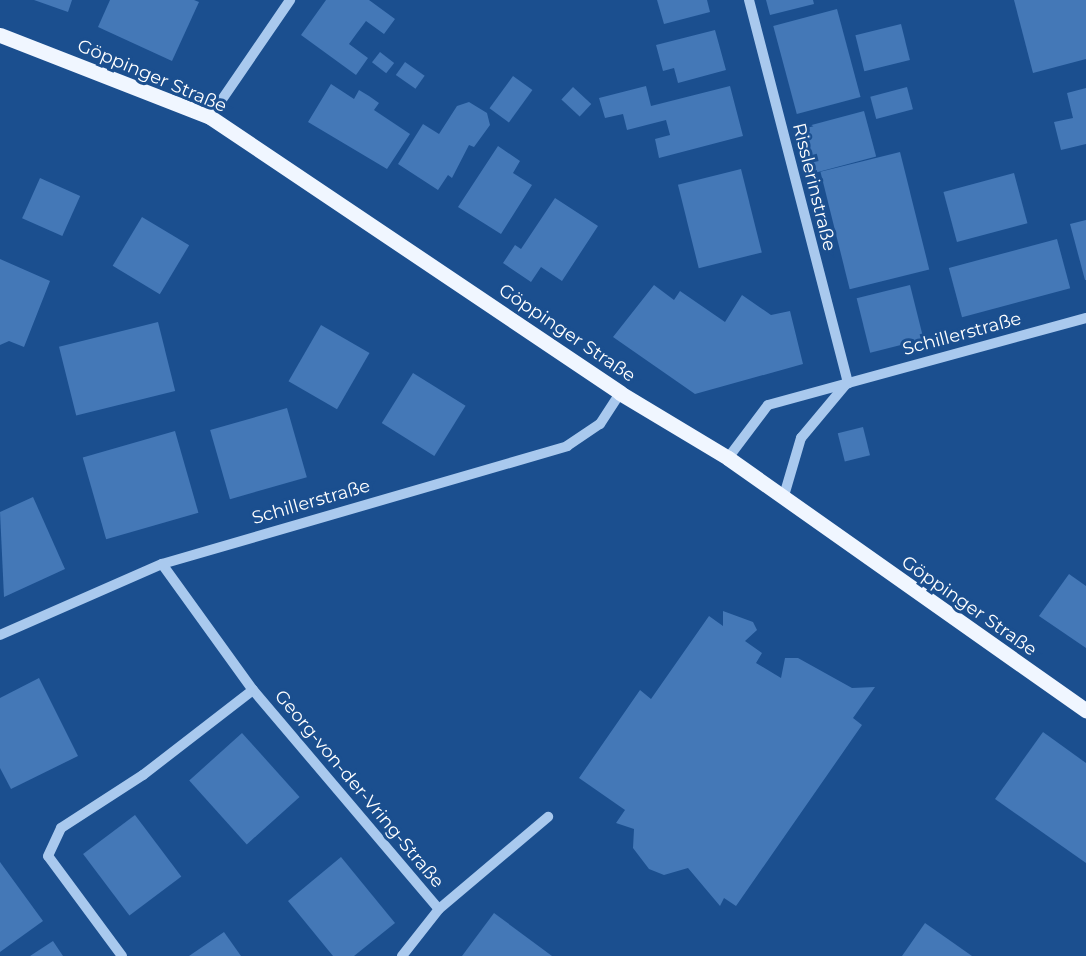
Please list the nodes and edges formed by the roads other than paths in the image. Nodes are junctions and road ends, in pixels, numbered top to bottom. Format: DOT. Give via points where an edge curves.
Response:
graph roads {
  1 [pos="290,0"];
  2 [pos="749,0"];
  3 [pos="0,35"];
  4 [pos="210,117"];
  5 [pos="1086,318"];
  6 [pos="848,383"];
  7 [pos="620,393"];
  8 [pos="728,458"];
  9 [pos="783,499"];
  10 [pos="162,564"];
  11 [pos="0,636"];
  12 [pos="254,690"];
  13 [pos="1086,711"];
  14 [pos="548,817"];
  15 [pos="439,909"];
  16 [pos="122,956"];
  17 [pos="402,956"];
  1 -- 4 [label="street"];
  2 -- 6 [label="street, Risslerinstraße"];
  3 -- 4 [label="main road, Göppinger Straße"];
  4 -- 7 [label="main road, Göppinger Straße"];
  5 -- 6 [label="street, Schillerstraße"];
  6 -- 8 [label="street, Schillerstraße" via="768,405"];
  6 -- 9 [label="street" via="801,438"];
  7 -- 8 [label="main road, Göppinger Straße"];
  7 -- 10 [label="street, Schillerstraße" via="600,424 567,446"];
  8 -- 9 [label="main road, Göppinger Straße"];
  9 -- 13 [label="main road, Göppinger Straße"];
  10 -- 11 [label="street, Schillerstraße" via="76,597"];
  10 -- 12 [label="street, Georg-von-der-Vring-Straße"];
  12 -- 15 [label="street, Georg-von-der-Vring-Straße"];
  12 -- 16 [label="street, Georg-von-der-Vring-Straße" via="144,775 61,828 48,856"];
  14 -- 15 [label="street, Georg-von-der-Vring-Straße"];
  15 -- 17 [label="street, Georg-von-der-Vring-Straße"];
}
